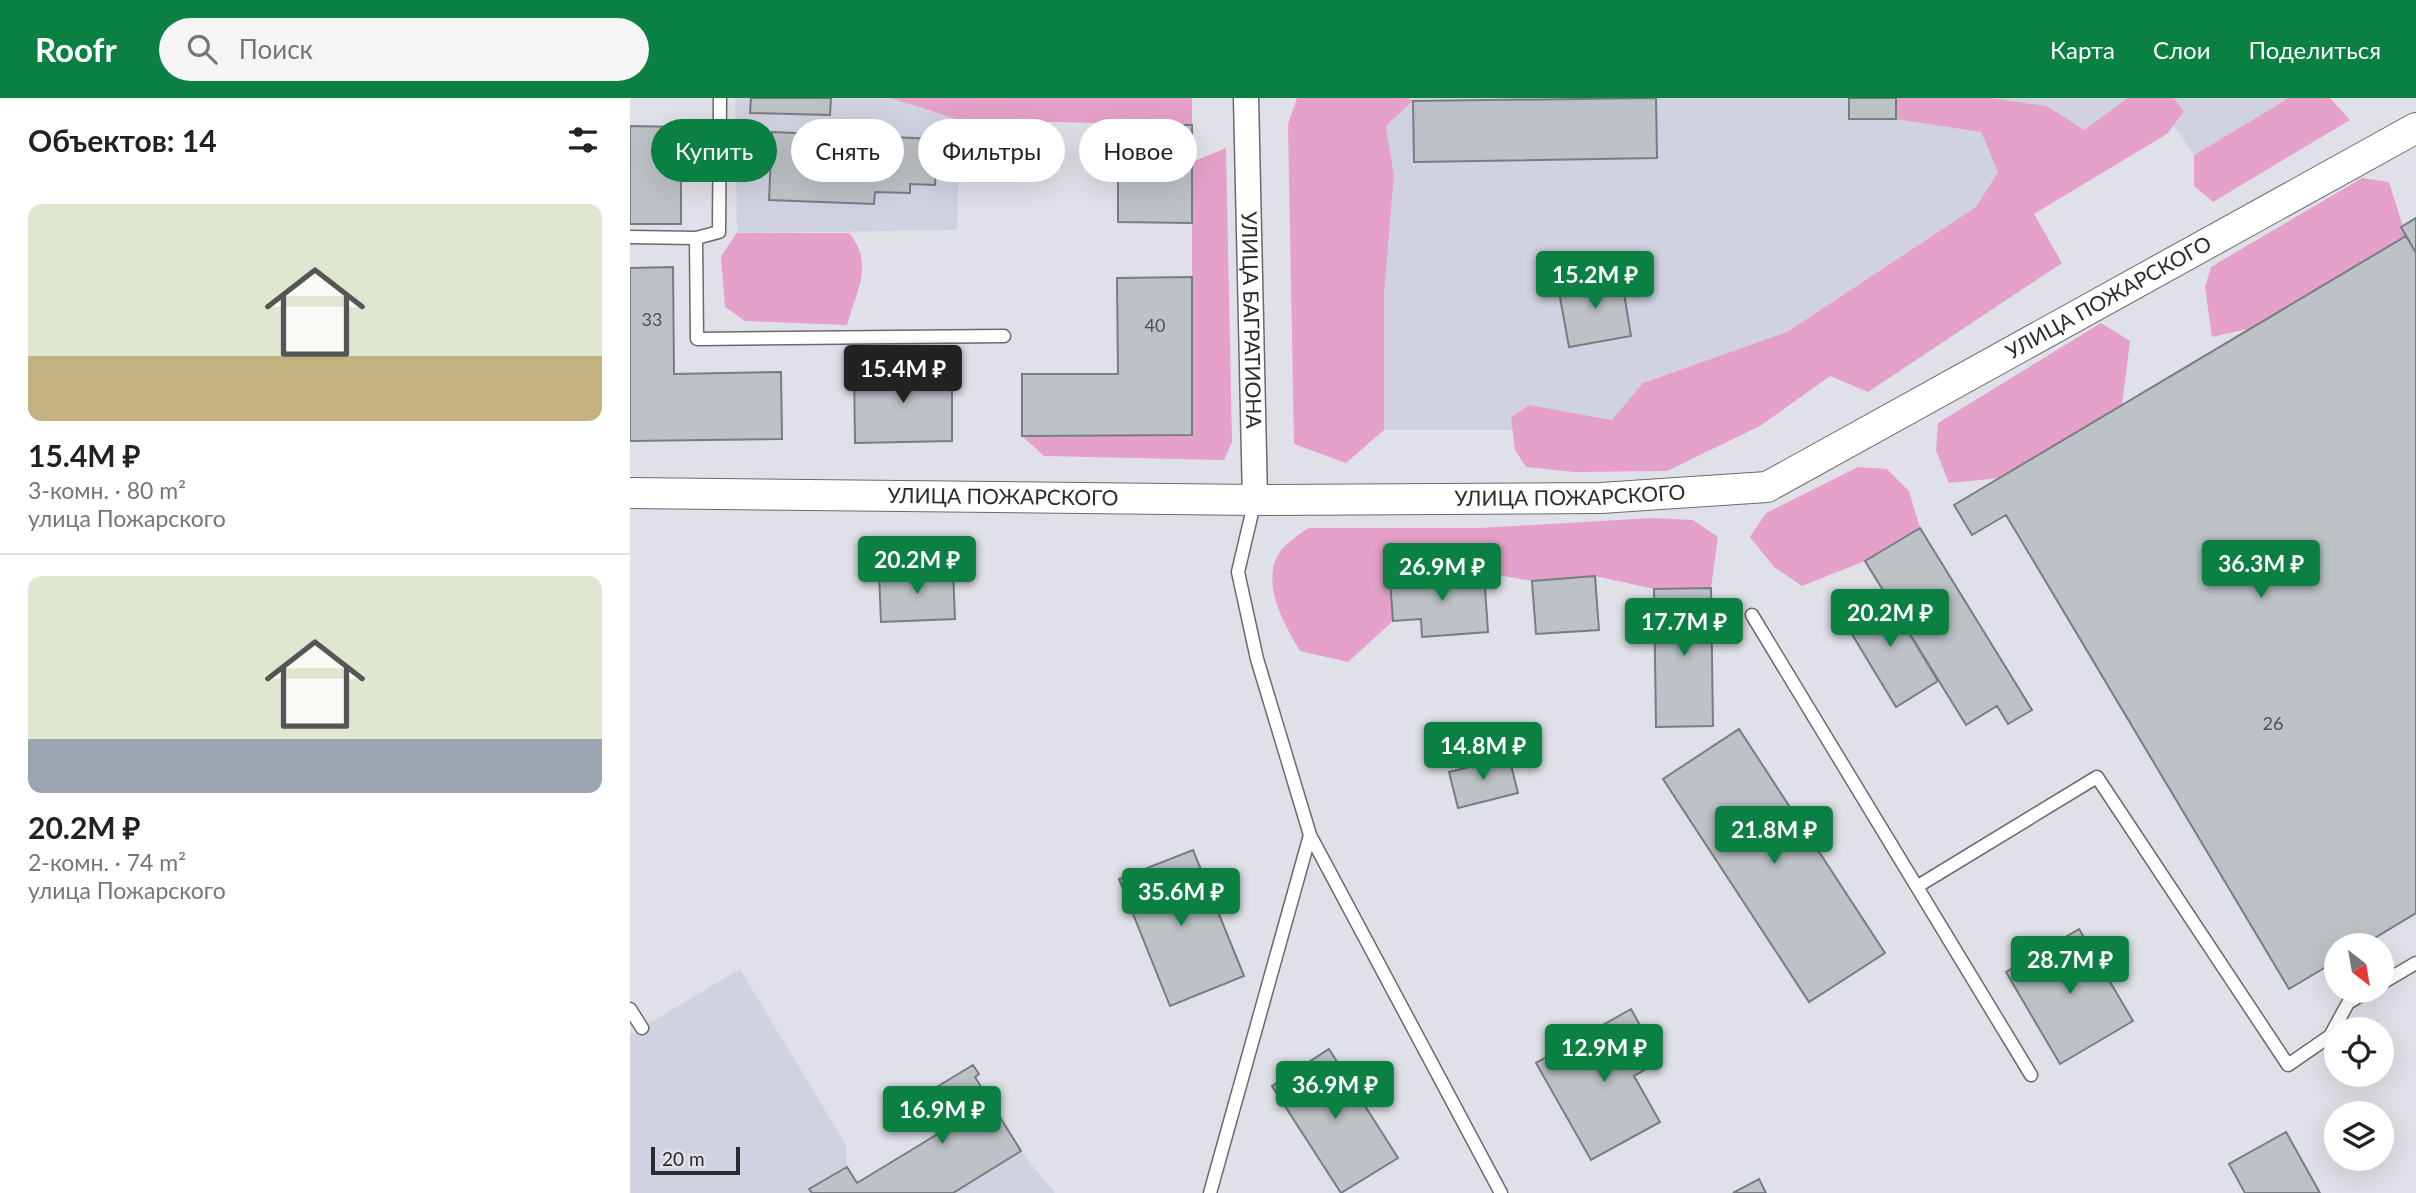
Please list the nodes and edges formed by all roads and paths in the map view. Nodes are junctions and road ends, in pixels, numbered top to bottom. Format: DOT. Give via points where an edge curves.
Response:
graph roads {
  1 [pos="720,98"];
  2 [pos="1246,98"];
  3 [pos="2416,128"];
  4 [pos="630,237"];
  5 [pos="696,238"];
  6 [pos="1004,336"];
  7 [pos="630,493"];
  8 [pos="1255,500"];
  9 [pos="1752,615"];
  10 [pos="1310,835"];
  11 [pos="1918,886"];
  12 [pos="2416,963"];
  13 [pos="2394,976"];
  14 [pos="2348,1003"];
  15 [pos="630,1009"];
  16 [pos="642,1028"];
  17 [pos="2031,1075"];
  18 [pos="1210,1193"];
  19 [pos="1501,1193"];
  1 -- 5 [label="lane" via="719,232"];
  2 -- 8 [label="street, УЛИЦА БАГРАТИОНА"];
  3 -- 8 [label="street, УЛИЦА ПОЖАРСКОГО" via="1767,487 1601,498"];
  4 -- 5 [label="lane"];
  5 -- 6 [label="lane" via="697,339"];
  7 -- 8 [label="street, УЛИЦА ПОЖАРСКОГО"];
  8 -- 10 [label="lane" via="1238,572 1257,659"];
  9 -- 11 [label="lane"];
  10 -- 18 [label="lane"];
  10 -- 19 [label="lane"];
  11 -- 14 [label="lane" via="2097,777 2288,1065 2330,1036"];
  11 -- 17 [label="lane"];
  12 -- 13 [label="lane"];
  15 -- 16 [label="lane"];
}
